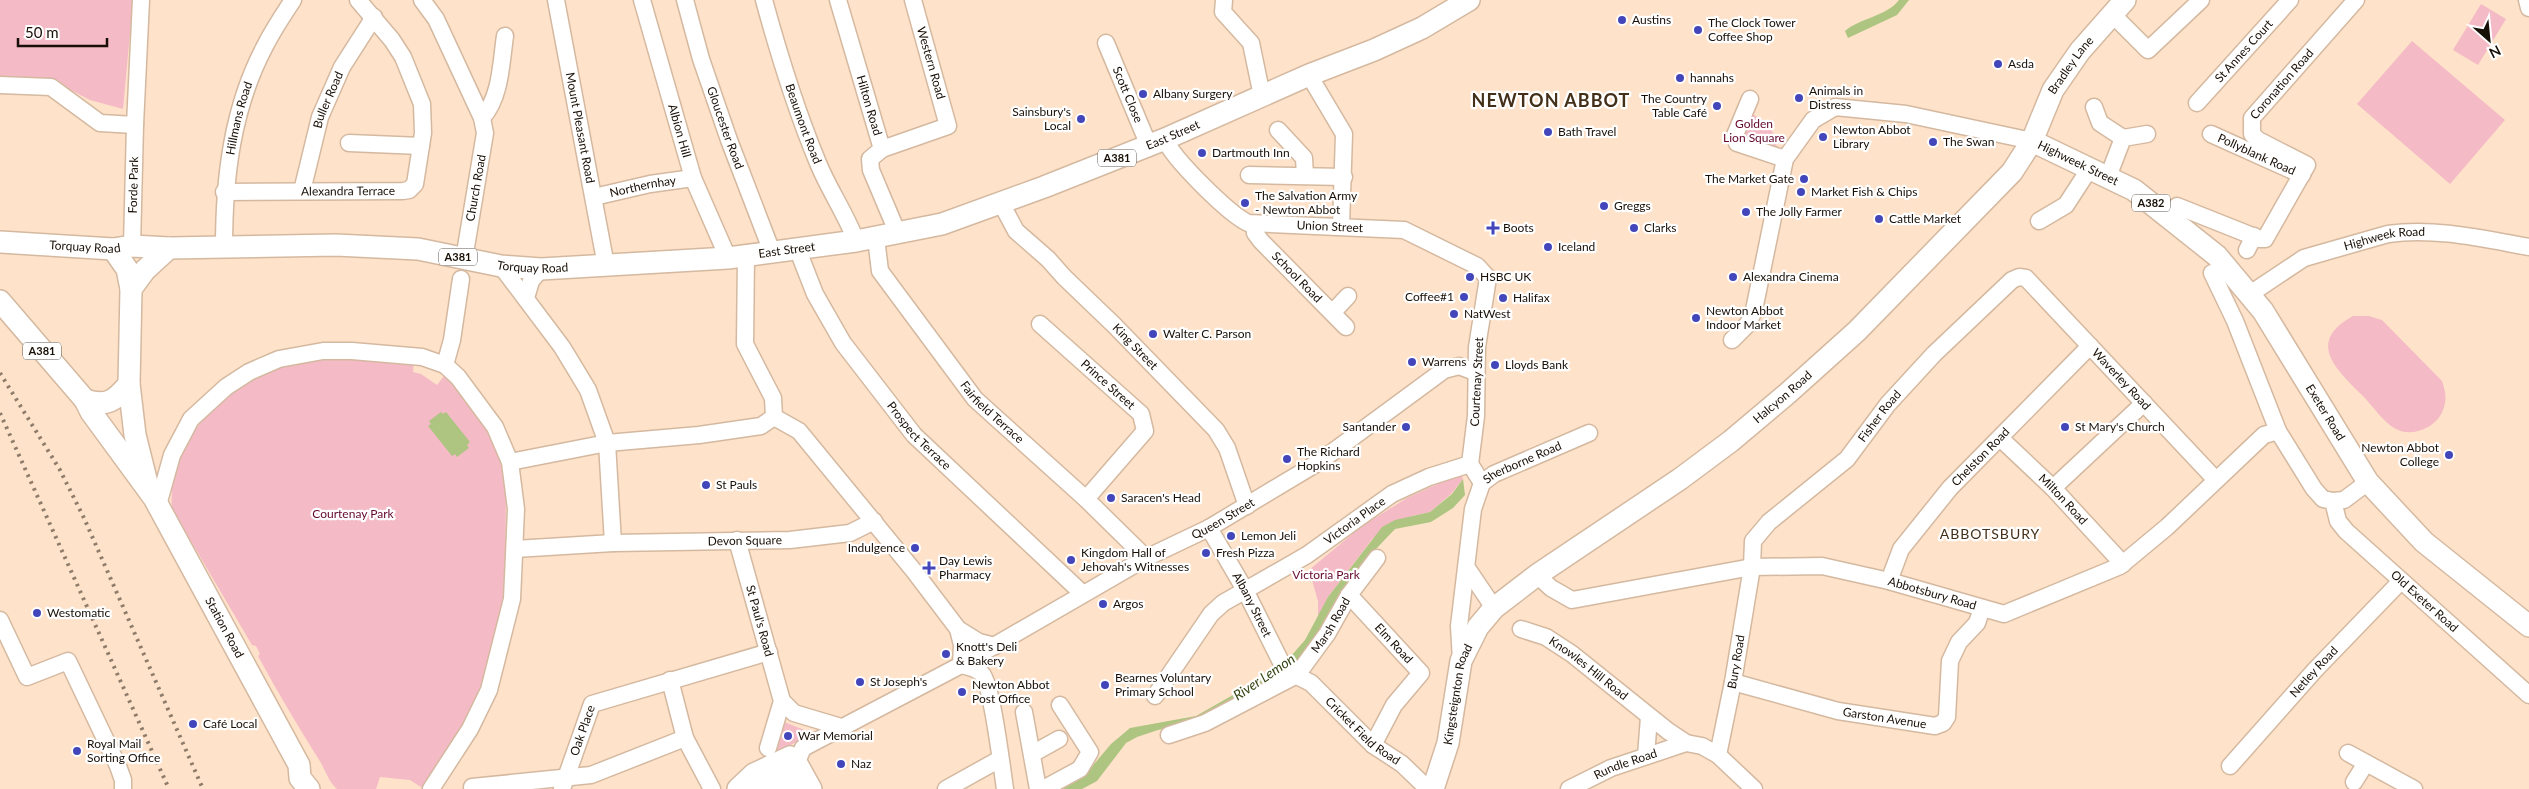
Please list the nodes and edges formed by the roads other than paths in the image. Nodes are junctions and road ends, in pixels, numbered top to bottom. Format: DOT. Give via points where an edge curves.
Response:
graph roads {
  1 [pos="141,0"];
  2 [pos="293,0"];
  3 [pos="358,0"];
  4 [pos="422,0"];
  5 [pos="432,0"];
  6 [pos="556,0"];
  7 [pos="642,0"];
  8 [pos="685,0"];
  9 [pos="764,0"];
  10 [pos="838,0"];
  11 [pos="913,0"];
  12 [pos="1224,0"];
  13 [pos="1469,0"];
  14 [pos="2201,0"];
  15 [pos="2290,0"];
  16 [pos="2356,0"];
  17 [pos="2527,0"];
  18 [pos="2119,8"];
  19 [pos="2529,8"];
  20 [pos="374,17"];
  21 [pos="436,19"];
  22 [pos="505,36"];
  23 [pos="1106,43"];
  24 [pos="1308,75"];
  25 [pos="0,85"];
  26 [pos="1262,96"];
  27 [pos="1750,99"];
  28 [pos="2197,103"];
  29 [pos="2094,107"];
  30 [pos="482,118"];
  31 [pos="135,125"];
  32 [pos="1278,130"];
  33 [pos="2147,134"];
  34 [pos="2211,134"];
  35 [pos="2124,138"];
  36 [pos="2032,141"];
  37 [pos="1157,142"];
  38 [pos="349,143"];
  39 [pos="421,146"];
  40 [pos="882,149"];
  41 [pos="1785,160"];
  42 [pos="2099,173"];
  43 [pos="1249,175"];
  44 [pos="2302,175"];
  45 [pos="1305,176"];
  46 [pos="1344,177"];
  47 [pos="693,178"];
  48 [pos="302,191"];
  49 [pos="224,192"];
  50 [pos="594,197"];
  51 [pos="1001,203"];
  52 [pos="2178,206"];
  53 [pos="2039,221"];
  54 [pos="1254,224"];
  55 [pos="1341,226"];
  56 [pos="898,234"];
  57 [pos="866,240"];
  58 [pos="0,242"];
  59 [pos="123,247"];
  60 [pos="224,247"];
  61 [pos="2529,247"];
  62 [pos="169,248"];
  63 [pos="797,248"];
  64 [pos="772,252"];
  65 [pos="604,255"];
  66 [pos="737,257"];
  67 [pos="501,266"];
  68 [pos="462,269"];
  69 [pos="541,270"];
  70 [pos="2212,273"];
  71 [pos="1488,278"];
  72 [pos="2026,278"];
  73 [pos="132,289"];
  74 [pos="2250,294"];
  75 [pos="1348,296"];
  76 [pos="526,298"];
  77 [pos="0,301"];
  78 [pos="1332,312"];
  79 [pos="1040,324"];
  80 [pos="1346,327"];
  81 [pos="1732,340"];
  82 [pos="2090,346"];
  83 [pos="445,365"];
  84 [pos="1475,372"];
  85 [pos="129,384"];
  86 [pos="85,400"];
  87 [pos="2144,403"];
  88 [pos="774,417"];
  89 [pos="2278,431"];
  90 [pos="1589,433"];
  91 [pos="2000,438"];
  92 [pos="607,443"];
  93 [pos="510,462"];
  94 [pos="1470,464"];
  95 [pos="2216,480"];
  96 [pos="2368,482"];
  97 [pos="1482,484"];
  98 [pos="2053,488"];
  99 [pos="153,497"];
  100 [pos="1086,499"];
  101 [pos="2333,501"];
  102 [pos="1247,506"];
  103 [pos="874,521"];
  104 [pos="1209,528"];
  105 [pos="737,540"];
  106 [pos="613,543"];
  107 [pos="515,549"];
  108 [pos="1146,558"];
  109 [pos="1377,558"];
  110 [pos="2124,564"];
  111 [pos="1752,567"];
  112 [pos="1468,568"];
  113 [pos="1537,575"];
  114 [pos="1889,581"];
  115 [pos="2401,581"];
  116 [pos="1245,590"];
  117 [pos="1083,594"];
  118 [pos="1349,595"];
  119 [pos="2500,604"];
  120 [pos="1494,608"];
  121 [pos="1982,608"];
  122 [pos="2529,615"];
  123 [pos="0,620"];
  124 [pos="2529,626"];
  125 [pos="958,629"];
  126 [pos="1521,629"];
  127 [pos="995,646"];
  128 [pos="769,652"];
  129 [pos="1461,661"];
  130 [pos="961,665"];
  131 [pos="1287,668"];
  132 [pos="670,680"];
  133 [pos="1733,682"];
  134 [pos="2529,695"];
  135 [pos="1155,696"];
  136 [pos="782,701"];
  137 [pos="1060,705"];
  138 [pos="1024,712"];
  139 [pos="1649,717"];
  140 [pos="840,727"];
  141 [pos="1169,735"];
  142 [pos="685,738"];
  143 [pos="1059,739"];
  144 [pos="1686,743"];
  145 [pos="1373,745"];
  146 [pos="768,748"];
  147 [pos="2348,753"];
  148 [pos="1032,754"];
  149 [pos="1718,755"];
  150 [pos="1646,756"];
  151 [pos="1000,759"];
  152 [pos="2366,763"];
  153 [pos="299,765"];
  154 [pos="2230,766"];
  155 [pos="798,771"];
  156 [pos="2354,782"];
  157 [pos="564,783"];
  158 [pos="472,787"];
  159 [pos="2408,787"];
  160 [pos="739,788"];
  161 [pos="123,789"];
  162 [pos="309,789"];
  163 [pos="325,789"];
  164 [pos="431,789"];
  165 [pos="712,789"];
  166 [pos="946,789"];
  167 [pos="1005,789"];
  168 [pos="1038,789"];
  169 [pos="1043,789"];
  170 [pos="1428,789"];
  171 [pos="1433,789"];
  172 [pos="1568,789"];
  173 [pos="1754,789"];
  1 -- 31 [label="street, Forde Park"];
  2 -- 49 [label="street, Hillmans Road" via="264,46 242,103"];
  3 -- 20 [label="street, Alexandra Terrace"];
  4 -- 21 [label="street, Church Road"];
  5 -- 21 [label="street"];
  6 -- 50 [label="street, Mount Pleasant Road"];
  7 -- 47 [label="street, Albion Hill"];
  8 -- 64 [label="street, Gloucester Road" via="728,140"];
  9 -- 57 [label="street, Beaumont Road" via="794,102 818,162 840,204"];
  10 -- 40 [label="street, Hilton Road"];
  11 -- 40 [label="street, Western Road" via="948,126"];
  12 -- 26 [label="street" via="1223,12 1251,43"];
  13 -- 24 [label="main road, East Street / A381" via="1405,36"];
  14 -- 18 [label="street" via="2148,50"];
  15 -- 28 [label="street, St Annes Court"];
  16 -- 44 [label="street, Coronation Road" via="2252,118 2252,134 2307,165"];
  17 -- 19 [label="street"];
  18 -- 36 [label="main road, Bradley Lane" via="2080,51 2053,90"];
  20 -- 39 [label="street, Alexandra Terrace" via="403,57 422,104"];
  20 -- 48 [label="street, Buller Road" via="342,68 320,116"];
  21 -- 30 [label="street, Church Road"];
  22 -- 30 [label="street" via="495,97 490,110"];
  23 -- 37 [label="street, Scott Close"];
  24 -- 26 [label="main road, East Street / A381"];
  24 -- 46 [label="street" via="1344,134"];
  25 -- 31 [label="street" via="51,87 100,123"];
  26 -- 37 [label="main road, East Street / A381"];
  27 -- 41 [label="street" via="1735,135 1737,143"];
  29 -- 35 [label="street" via="2100,123"];
  30 -- 68 [label="street, Church Road" via="485,133"];
  31 -- 59 [label="street, Forde Park"];
  32 -- 45 [label="street" via="1304,158"];
  33 -- 35 [label="street"];
  34 -- 44 [label="street, Pollyblank Road"];
  35 -- 42 [label="street"];
  36 -- 41 [label="street, Highweek Street" via="1906,114 1834,107 1813,120"];
  36 -- 42 [label="main road, Highweek Street / A382"];
  36 -- 113 [label="main road, Halcyon Road" via="2012,172 1822,364 1731,441 1680,479"];
  37 -- 51 [label="main road, East Street / A381"];
  37 -- 54 [label="street, Union Street" via="1242,221"];
  38 -- 39 [label="street"];
  39 -- 48 [label="street, Alexandra Terrace" via="415,184 409,190"];
  40 -- 56 [label="street, Hilton Road" via="870,159 871,170"];
  41 -- 81 [label="street" via="1754,310 1748,324"];
  42 -- 53 [label="street" via="2066,205"];
  42 -- 74 [label="main road, Highweek Street / A382" via="2134,190 2186,230 2216,256"];
  43 -- 45 [label="street"];
  44 -- 52 [label="street" via="2256,240"];
  45 -- 46 [label="street"];
  46 -- 55 [label="street"];
  47 -- 50 [label="street, Northernhay"];
  47 -- 66 [label="street, Albion Hill"];
  48 -- 49 [label="street, Alexandra Terrace"];
  49 -- 60 [label="street, Hillmans Road"];
  50 -- 65 [label="street, Mount Pleasant Road"];
  51 -- 56 [label="main road, East Street / A381" via="942,224"];
  51 -- 102 [label="street, King Street" via="1016,231 1048,259 1216,430 1227,448"];
  54 -- 55 [label="street, Union Street"];
  54 -- 78 [label="street, School Road" via="1255,233 1261,241"];
  55 -- 71 [label="street, Union Street" via="1404,230 1476,266"];
  56 -- 57 [label="main road, East Street / A381"];
  57 -- 63 [label="main road, East Street / A381"];
  57 -- 100 [label="street, Fairfield Terrace" via="880,271 975,400"];
  58 -- 59 [label="main road, Torquay Road / A381"];
  59 -- 62 [label="main road, Torquay Road / A381"];
  59 -- 73 [label="main road"];
  60 -- 62 [label="main road, Torquay Road / A381"];
  60 -- 68 [label="main road, Torquay Road / A381" via="336,245 418,249"];
  61 -- 74 [label="street, Highweek Road" via="2452,234 2401,232 2350,243 2304,258"];
  62 -- 73 [label="main road" via="145,270"];
  63 -- 64 [label="main road, East Street / A381"];
  63 -- 117 [label="street, Prospect Terrace" via="815,294 843,343 914,435"];
  64 -- 66 [label="main road, East Street / A381"];
  66 -- 69 [label="main road, Torquay Road / A381"];
  66 -- 88 [label="street" via="745,344 773,398"];
  67 -- 68 [label="main road, Torquay Road / A381"];
  67 -- 69 [label="main road, Torquay Road / A381"];
  67 -- 76 [label="street"];
  68 -- 83 [label="street" via="452,340"];
  69 -- 76 [label="street" via="531,281"];
  70 -- 89 [label="street" via="2235,321"];
  71 -- 84 [label="street, Courtenay Street"];
  72 -- 82 [label="street, Waverley Road"];
  72 -- 111 [label="street, Fisher Road" via="2012,280 1988,302 1888,404 1847,459 1763,528 1751,547"];
  73 -- 85 [label="main road, Station Road"];
  74 -- 96 [label="main road, Exeter Road / A382"];
  75 -- 78 [label="street"];
  76 -- 92 [label="street" via="588,390"];
  77 -- 86 [label="main road, Station Road / A381"];
  78 -- 80 [label="street, School Road"];
  79 -- 100 [label="street, Prince Street" via="1141,414 1145,432"];
  82 -- 87 [label="street, Waverley Road"];
  82 -- 91 [label="street, Chelston Road"];
  83 -- 93 [label="street" via="485,411"];
  83 -- 99 [label="street" via="422,357 352,351 301,353 249,372 226,387 191,419"];
  84 -- 94 [label="street, Courtenay Street" via="1476,416"];
  84 -- 102 [label="street, Queen Street" via="1459,366 1444,370 1319,462"];
  85 -- 86 [label="main road" via="120,396 107,403"];
  85 -- 99 [label="main road, Station Road" via="135,435"];
  86 -- 99 [label="main road, Station Road"];
  87 -- 95 [label="street, Waverley Road"];
  87 -- 98 [label="street"];
  88 -- 92 [label="street" via="761,426"];
  88 -- 103 [label="street" via="799,431"];
  89 -- 95 [label="street, Abbotsbury Road" via="2264,435"];
  89 -- 101 [label="street" via="2314,490 2324,499"];
  90 -- 97 [label="street, Sherborne Road" via="1494,474"];
  91 -- 98 [label="street, Milton Road"];
  91 -- 114 [label="street, Chelston Road" via="1922,521 1901,549"];
  92 -- 93 [label="street"];
  92 -- 106 [label="street"];
  93 -- 107 [label="street" via="516,509"];
  94 -- 97 [label="street"];
  94 -- 116 [label="street, Victoria Place" via="1429,477 1392,494 1307,555"];
  95 -- 110 [label="street, Abbotsbury Road"];
  96 -- 101 [label="street" via="2344,500"];
  96 -- 119 [label="main road, Exeter Road / A382" via="2424,542"];
  97 -- 112 [label="street, Sherborne Road" via="1473,509"];
  98 -- 110 [label="street, Milton Road"];
  99 -- 153 [label="main road, Station Road"];
  100 -- 108 [label="street, Fairfield Terrace"];
  101 -- 115 [label="street, Old Exeter Road" via="2338,521 2346,531"];
  102 -- 104 [label="street, Queen Street"];
  103 -- 105 [label="street, Devon Square" via="850,533 790,540"];
  103 -- 125 [label="street"];
  104 -- 108 [label="street, Queen Street"];
  104 -- 116 [label="street, Albany Street"];
  105 -- 106 [label="street, Devon Square"];
  105 -- 128 [label="street, St Paul's Road"];
  106 -- 107 [label="street, Devon Square"];
  107 -- 164 [label="street" via="512,599 489,690 470,730"];
  108 -- 117 [label="street, Queen Street"];
  109 -- 118 [label="street, Marsh Road"];
  110 -- 121 [label="street, Abbotsbury Road" via="2004,614"];
  111 -- 113 [label="street, Abbotsbury Road" via="1572,600"];
  111 -- 114 [label="street, Abbotsbury Road" via="1822,566"];
  111 -- 133 [label="street, Bury Road"];
  112 -- 120 [label="street"];
  112 -- 129 [label="street, Sherborne Road" via="1459,626"];
  113 -- 120 [label="main road, Halcyon Road"];
  114 -- 121 [label="street, Abbotsbury Road"];
  115 -- 134 [label="street, Old Exeter Road"];
  115 -- 154 [label="street, Netley Road" via="2315,670"];
  116 -- 131 [label="street, Albany Street"];
  116 -- 135 [label="street, Victoria Place" via="1211,614"];
  117 -- 127 [label="street, Queen Street"];
  118 -- 131 [label="street, Marsh Road" via="1327,634"];
  118 -- 145 [label="street, Elm Road" via="1421,673 1394,705"];
  119 -- 122 [label="main road, Exeter Road / A382"];
  119 -- 124 [label="main road, Exeter Road / A382"];
  120 -- 129 [label="main road, Kingsteignton Road" via="1478,627"];
  121 -- 133 [label="street, Garston Avenue" via="1976,623 1958,642 1950,661 1948,712 1942,723 1935,726 1838,711"];
  123 -- 161 [label="street" via="27,677 68,661 118,766"];
  125 -- 127 [label="street" via="979,642"];
  125 -- 130 [label="street" via="962,645"];
  126 -- 139 [label="street, Knowles Hill Road" via="1546,637 1572,654"];
  127 -- 130 [label="street, Queen Street"];
  128 -- 132 [label="street, Oak Place"];
  128 -- 136 [label="street, St Paul's Road"];
  129 -- 171 [label="main road, Kingsteignton Road" via="1448,743"];
  130 -- 140 [label="street, Queen Street"];
  130 -- 151 [label="street" via="984,675"];
  131 -- 141 [label="street, Marsh Road" via="1205,723"];
  131 -- 145 [label="street, Cricket Field Road" via="1311,683"];
  132 -- 142 [label="street"];
  132 -- 157 [label="street, Oak Place" via="592,704"];
  133 -- 149 [label="street, Bury Road"];
  136 -- 140 [label="street" via="794,713"];
  136 -- 146 [label="street"];
  137 -- 169 [label="street" via="1090,752 1080,769"];
  138 -- 148 [label="street"];
  139 -- 144 [label="street, Knowles Hill Road"];
  139 -- 150 [label="street"];
  140 -- 155 [label="street, Queen Street"];
  142 -- 157 [label="street, Oak Place"];
  142 -- 165 [label="street"];
  143 -- 148 [label="street"];
  144 -- 149 [label="street, Knowles Hill Road" via="1702,746"];
  144 -- 150 [label="street, Rundle Road"];
  145 -- 170 [label="street, Cricket Field Road" via="1402,764"];
  147 -- 152 [label="street"];
  148 -- 168 [label="street"];
  149 -- 173 [label="street, Knowles Hill Road"];
  150 -- 172 [label="street, Rundle Road" via="1611,768"];
  151 -- 166 [label="street"];
  151 -- 167 [label="street"];
  152 -- 156 [label="street"];
  152 -- 159 [label="street"];
  153 -- 162 [label="main road, Station Road" via="300,778"];
  153 -- 163 [label="main road, Station Road"];
  155 -- 160 [label="main road, Queen Street" via="754,774"];
  157 -- 158 [label="street, Oak Place"];
}
